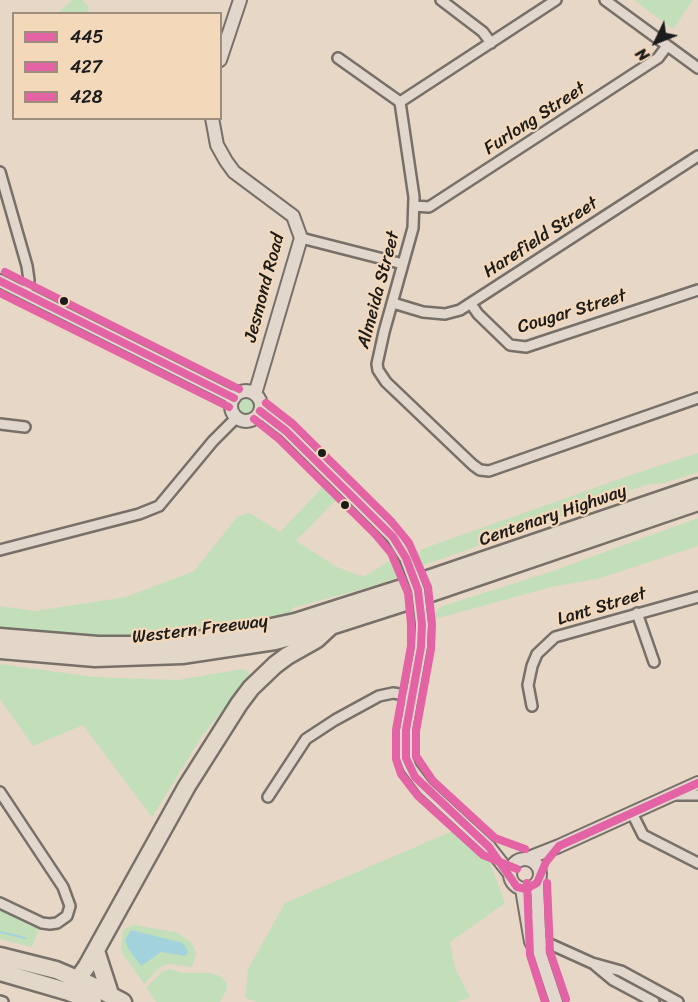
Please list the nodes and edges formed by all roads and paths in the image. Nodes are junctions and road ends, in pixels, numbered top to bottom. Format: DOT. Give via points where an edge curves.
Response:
graph roads {
  1 [pos="240,0"];
  2 [pos="441,0"];
  3 [pos="556,0"];
  4 [pos="605,0"];
  5 [pos="491,43"];
  6 [pos="667,46"];
  7 [pos="222,54"];
  8 [pos="338,58"];
  9 [pos="698,68"];
  10 [pos="400,102"];
  11 [pos="212,120"];
  12 [pos="698,156"];
  13 [pos="0,172"];
  14 [pos="414,206"];
  15 [pos="301,238"];
  16 [pos="403,264"];
  17 [pos="0,281"];
  18 [pos="697,292"];
  19 [pos="26,294"];
  20 [pos="393,303"];
  21 [pos="471,304"];
  22 [pos="255,394"];
  23 [pos="234,398"];
  24 [pos="698,398"];
  25 [pos="260,411"];
  26 [pos="237,417"];
  27 [pos="0,424"];
  28 [pos="25,427"];
  29 [pos="698,487"];
  30 [pos="698,502"];
  31 [pos="0,549"];
  32 [pos="417,591"];
  33 [pos="698,597"];
  34 [pos="637,613"];
  35 [pos="328,620"];
  36 [pos="0,637"];
  37 [pos="0,650"];
  38 [pos="654,662"];
  39 [pos="412,696"];
  40 [pos="531,706"];
  41 [pos="698,783"];
  42 [pos="0,792"];
  43 [pos="670,795"];
  44 [pos="698,795"];
  45 [pos="268,797"];
  46 [pos="632,813"];
  47 [pos="559,846"];
  48 [pos="489,847"];
  49 [pos="523,859"];
  50 [pos="698,863"];
  51 [pos="510,874"];
  52 [pos="539,879"];
  53 [pos="522,889"];
  54 [pos="0,903"];
  55 [pos="536,941"];
  56 [pos="96,951"];
  57 [pos="0,956"];
  58 [pos="592,963"];
  59 [pos="0,972"];
  60 [pos="74,985"];
  61 [pos="117,998"];
  62 [pos="93,1002"];
  63 [pos="556,1002"];
  64 [pos="654,1002"];
  65 [pos="678,1002"];
  1 -- 7 [label="street"];
  2 -- 5 [label="street" via="483,32"];
  3 -- 5 [label="street"];
  4 -- 6 [label="street"];
  5 -- 10 [label="street"];
  6 -- 9 [label="street"];
  6 -- 14 [label="street, Furlong Street" via="658,58 494,166 429,207"];
  8 -- 10 [label="street"];
  10 -- 14 [label="street, Almeida Street"];
  11 -- 15 [label="street, Jesmond Road" via="217,145 234,172 293,216"];
  12 -- 21 [label="street, Harefield Street"];
  13 -- 19 [label="street" via="27,266"];
  14 -- 16 [label="street, Almeida Street" via="413,228"];
  15 -- 16 [label="street"];
  15 -- 22 [label="street, Jesmond Road"];
  16 -- 20 [label="street, Almeida Street"];
  17 -- 19 [label="street"];
  18 -- 21 [label="street, Cougar Street" via="526,347 510,345"];
  19 -- 23 [label="street"];
  20 -- 21 [label="street, Harefield Street" via="445,314"];
  20 -- 24 [label="street, Almeida Street" via="378,370 480,470 489,471"];
  22 -- 23 [label="street" via="244,392"];
  22 -- 25 [label="street"];
  23 -- 26 [label="street" via="232,409"];
  25 -- 26 [label="street" via="248,421"];
  25 -- 39 [label="street, bridge" via="286,431 393,537 406,558 418,590 422,624"];
  26 -- 31 [label="street" via="159,506"];
  27 -- 28 [label="street"];
  29 -- 32 [label="highway, Centenary Highway"];
  30 -- 32 [label="highway, Centenary Highway"];
  32 -- 35 [label="highway, Centenary Highway"];
  33 -- 34 [label="street, Lant Street"];
  34 -- 38 [label="street"];
  34 -- 40 [label="street, Lant Street" via="555,637 546,644 537,654 528,685"];
  35 -- 36 [label="highway, Western Freeway" via="168,643 98,645"];
  35 -- 37 [label="highway, Western Freeway" via="275,641 157,657 95,658"];
  35 -- 56 [label="highway" via="317,639 275,665 239,704 187,786"];
  39 -- 45 [label="street" via="379,696 306,739"];
  39 -- 48 [label="street" via="405,747 410,768 425,788"];
  41 -- 43 [label="street"];
  42 -- 54 [label="street" via="63,887 70,906 67,916 50,924"];
  43 -- 44 [label="street"];
  43 -- 46 [label="street"];
  46 -- 47 [label="street"];
  46 -- 50 [label="street" via="643,835"];
  47 -- 49 [label="street"];
  47 -- 52 [label="street"];
  48 -- 49 [label="street"];
  48 -- 51 [label="street"];
  49 -- 51 [label="street" via="513,865"];
  49 -- 52 [label="street" via="538,866"];
  51 -- 53 [label="street" via="514,884"];
  52 -- 53 [label="street" via="530,888"];
  52 -- 55 [label="street"];
  53 -- 55 [label="street" via="526,918"];
  55 -- 58 [label="street"];
  55 -- 63 [label="street"];
  56 -- 60 [label="highway"];
  56 -- 61 [label="highway"];
  57 -- 60 [label="highway" via="48,968"];
  58 -- 64 [label="street" via="613,980"];
  58 -- 65 [label="street" via="621,971"];
  59 -- 60 [label="highway"];
  60 -- 61 [label="highway"];
  60 -- 62 [label="highway"];
}
